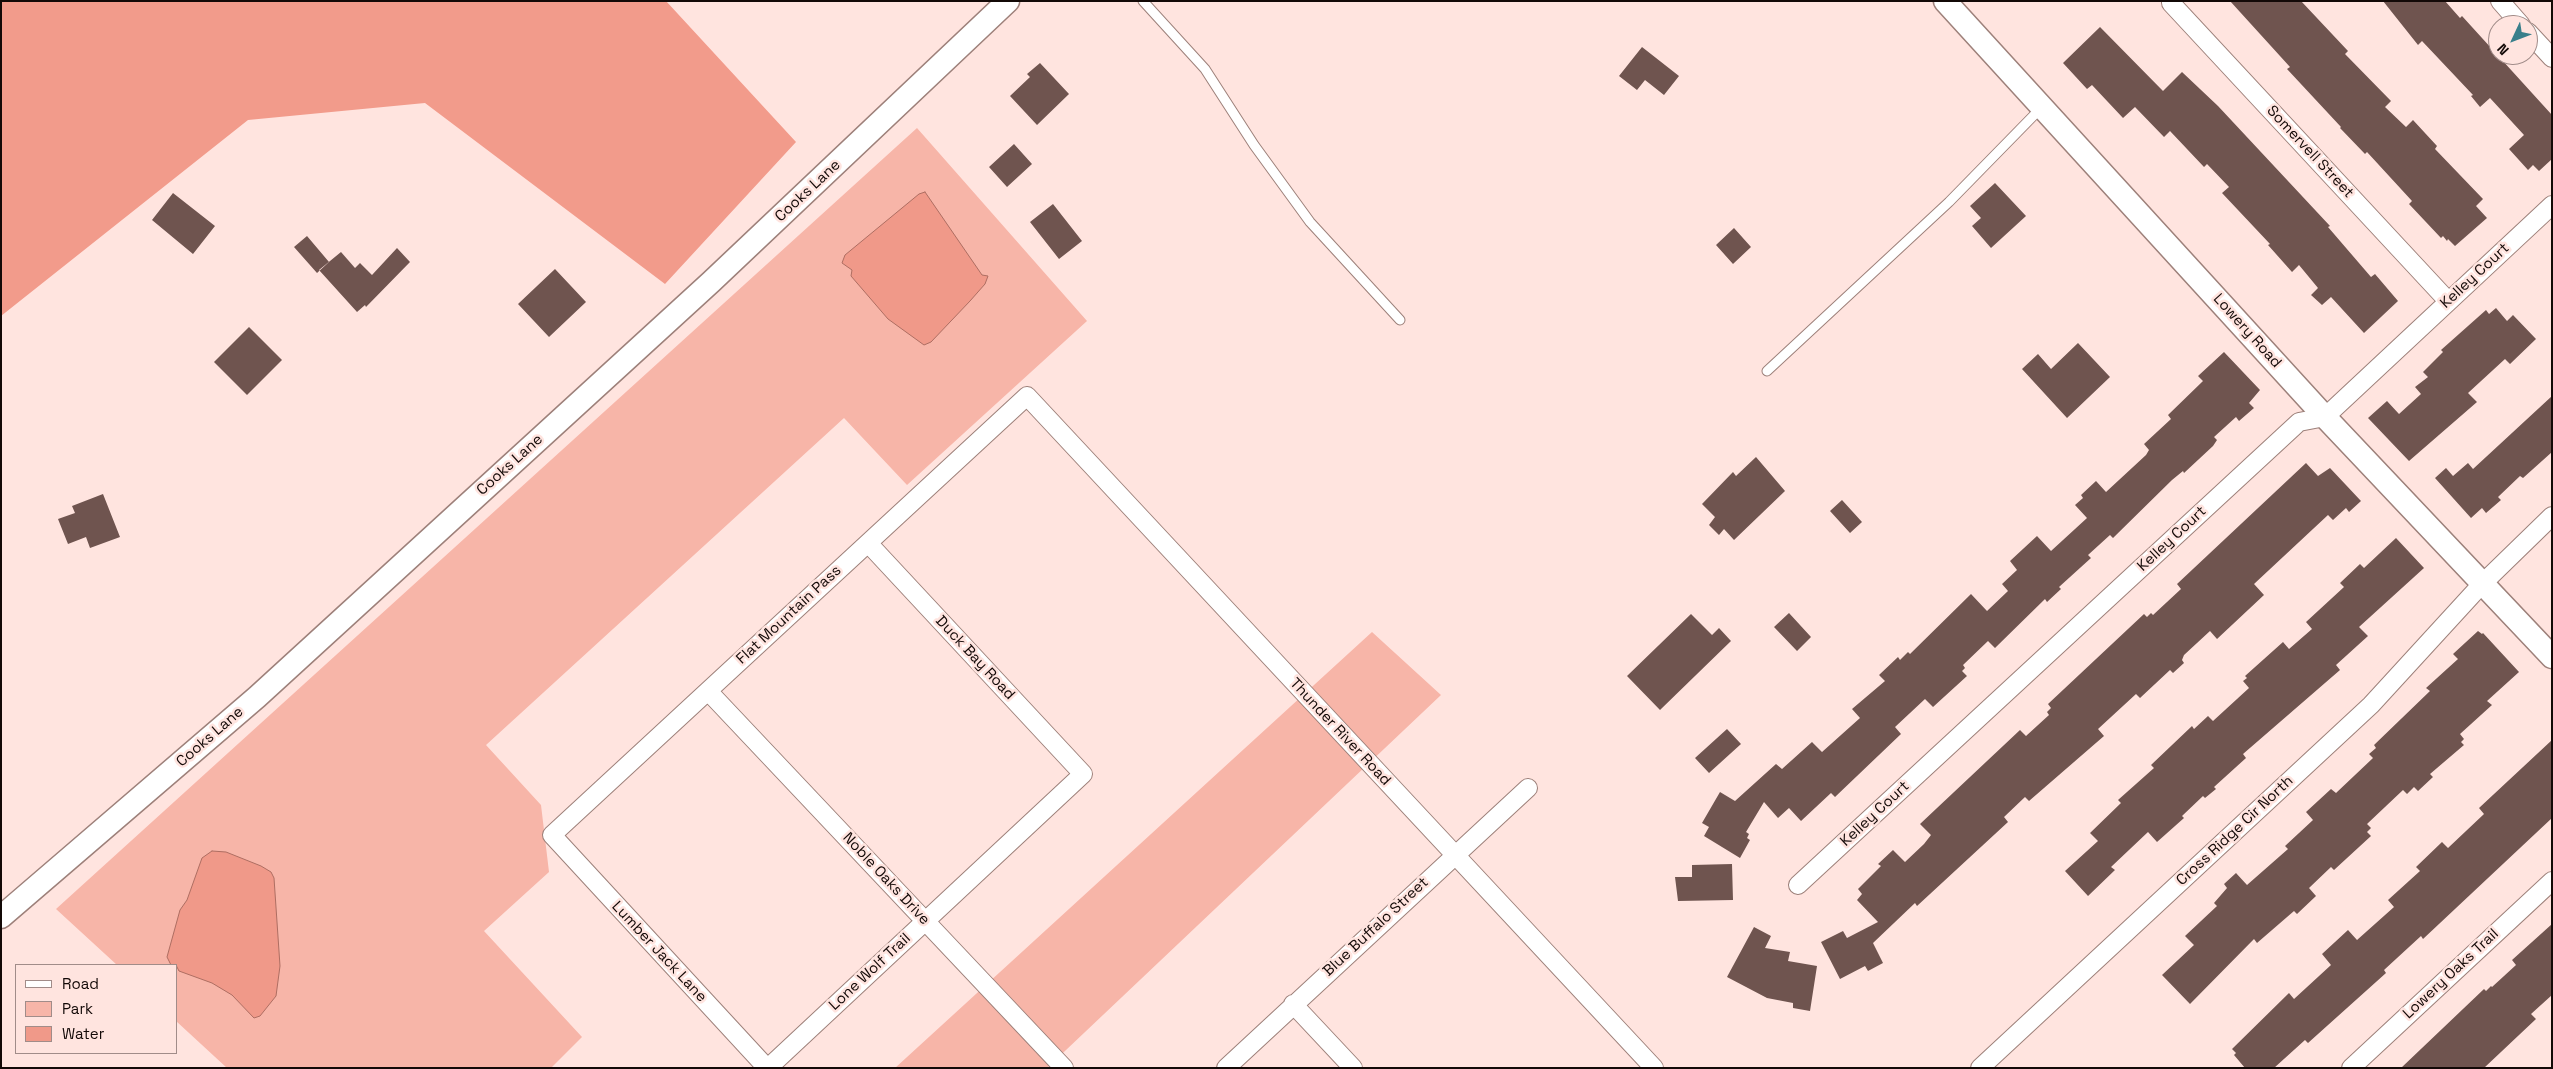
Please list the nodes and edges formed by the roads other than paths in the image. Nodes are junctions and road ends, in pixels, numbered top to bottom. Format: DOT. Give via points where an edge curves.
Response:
graph roads {
  1 [pos="1008,1"];
  2 [pos="1143,1"];
  3 [pos="1945,1"];
  4 [pos="2500,1"];
  5 [pos="2170,3"];
  6 [pos="2513,15"];
  7 [pos="2538,43"];
  8 [pos="2552,58"];
  9 [pos="2042,106"];
  10 [pos="2552,205"];
  11 [pos="2448,301"];
  12 [pos="1400,320"];
  13 [pos="1767,371"];
  14 [pos="1027,396"];
  15 [pos="2325,417"];
  16 [pos="2552,516"];
  17 [pos="868,543"];
  18 [pos="2481,584"];
  19 [pos="2552,658"];
  20 [pos="708,691"];
  21 [pos="1083,774"];
  22 [pos="1528,788"];
  23 [pos="552,835"];
  24 [pos="1455,854"];
  25 [pos="2552,881"];
  26 [pos="1798,885"];
  27 [pos="1,917"];
  28 [pos="925,920"];
  29 [pos="1293,1004"];
  30 [pos="768,1068"];
  31 [pos="1064,1068"];
  32 [pos="1226,1068"];
  33 [pos="1353,1068"];
  34 [pos="1654,1068"];
  35 [pos="1980,1068"];
  36 [pos="2351,1068"];
  1 -- 27 [label="street, Cooks Lane" via="711,282 257,697"];
  2 -- 12 [label="lane" via="1205,69 1310,222"];
  3 -- 9 [label="street, Lowery Road"];
  4 -- 6 [label="street"];
  5 -- 11 [label="street, Somervell Street"];
  7 -- 8 [label="street"];
  9 -- 13 [label="lane" via="1955,195"];
  9 -- 15 [label="street, Lowery Road"];
  10 -- 11 [label="street, Kelley Court"];
  11 -- 15 [label="street, Kelley Court"];
  14 -- 17 [label="street, Flat Mountain Pass"];
  14 -- 24 [label="street, Thunder River Road"];
  15 -- 18 [label="street, Lowery Road"];
  15 -- 26 [label="street, Kelley Court" via="2299,422"];
  16 -- 18 [label="street, Cross Ridge Cir North"];
  17 -- 20 [label="street, Flat Mountain Pass"];
  17 -- 21 [label="street, Duck Bay Road"];
  18 -- 19 [label="street, Lowery Road"];
  18 -- 35 [label="street, Cross Ridge Cir North" via="2371,705"];
  20 -- 23 [label="street, Flat Mountain Pass"];
  20 -- 28 [label="street, Noble Oaks Drive"];
  21 -- 28 [label="street, Lone Wolf Trail"];
  22 -- 24 [label="street, Blue Buffalo Street"];
  23 -- 30 [label="street, Lumber Jack Lane"];
  24 -- 29 [label="street, Blue Buffalo Street"];
  24 -- 34 [label="street, Thunder River Road"];
  25 -- 36 [label="street, Lowery Oaks Trail"];
  28 -- 30 [label="street, Lone Wolf Trail"];
  28 -- 31 [label="street, Noble Oaks Drive"];
  29 -- 32 [label="street, Blue Buffalo Street"];
  29 -- 33 [label="street"];
}
